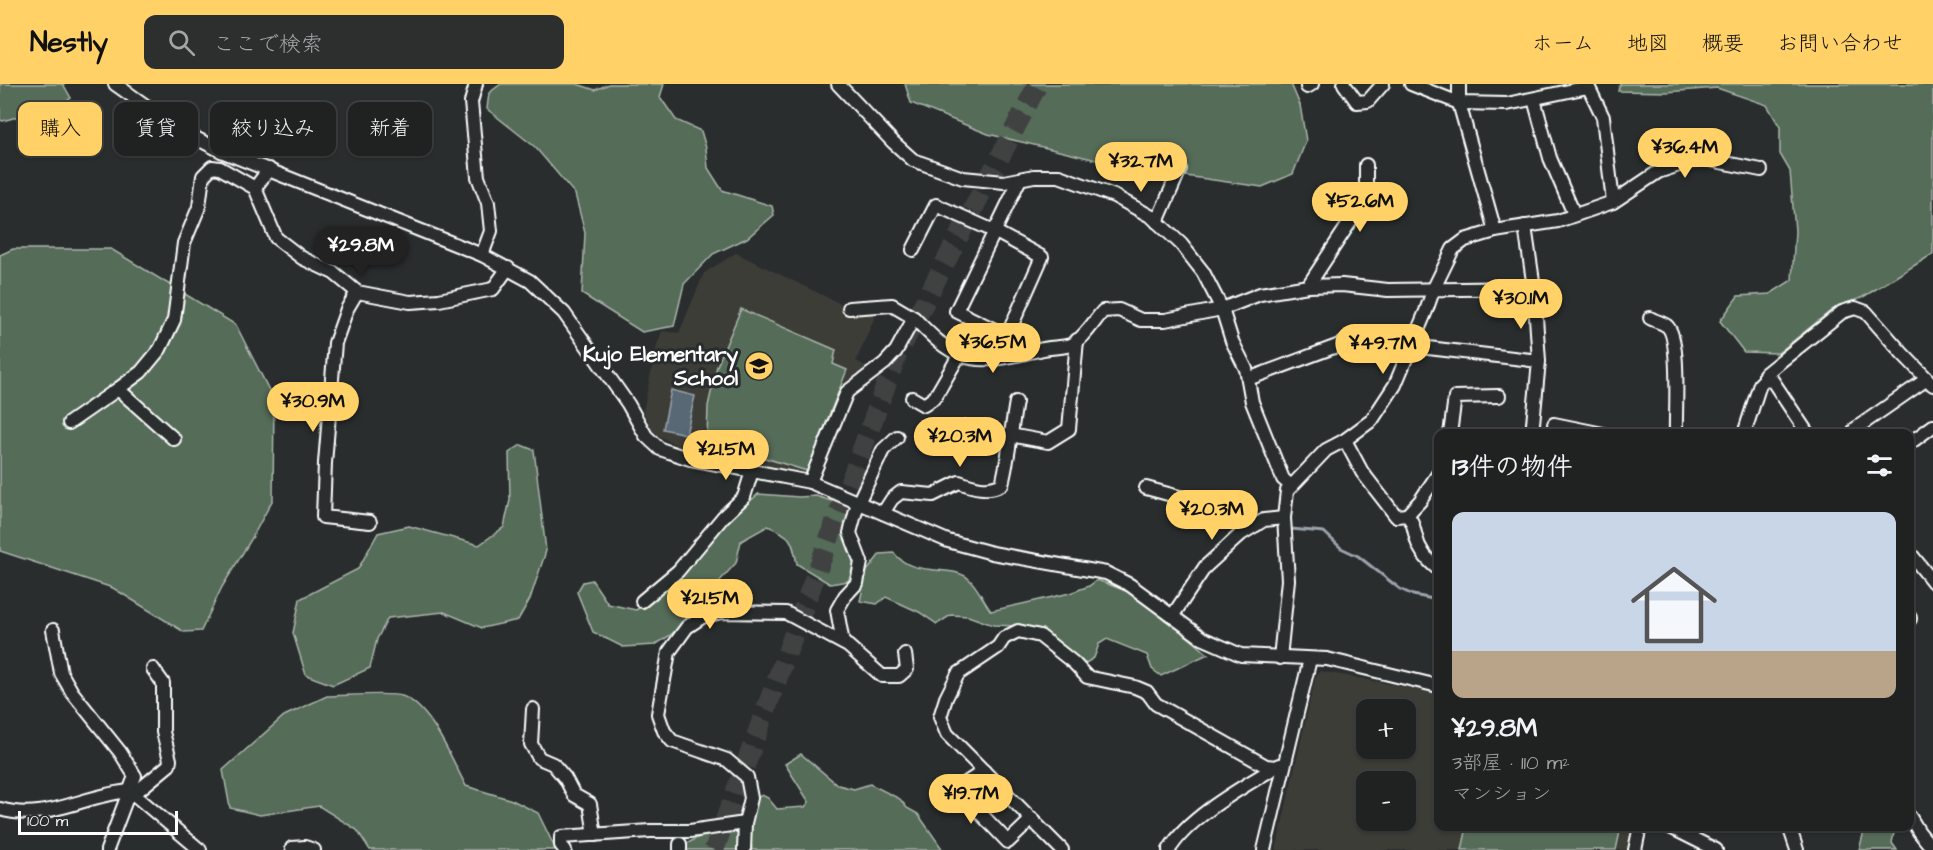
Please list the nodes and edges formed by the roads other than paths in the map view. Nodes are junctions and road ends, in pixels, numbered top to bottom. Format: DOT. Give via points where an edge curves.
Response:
graph roads {
  1 [pos="115,84"];
  2 [pos="476,84"];
  3 [pos="838,84"];
  4 [pos="1344,84"];
  5 [pos="1383,84"];
  6 [pos="1411,84"];
  7 [pos="1459,84"];
  8 [pos="1588,86"];
  9 [pos="1534,99"];
  10 [pos="1459,103"];
  11 [pos="1366,165"];
  12 [pos="269,169"];
  13 [pos="1180,169"];
  14 [pos="1761,170"];
  15 [pos="1020,179"];
  16 [pos="255,188"];
  17 [pos="1613,202"];
  18 [pos="1574,214"];
  19 [pos="1157,222"];
  20 [pos="1525,226"];
  21 [pos="994,231"];
  22 [pos="1495,231"];
  23 [pos="914,250"];
  24 [pos="482,255"];
  25 [pos="508,268"];
  26 [pos="1308,286"];
  27 [pos="1434,288"];
  28 [pos="1534,288"];
  29 [pos="357,292"];
  30 [pos="849,308"];
  31 [pos="1222,309"];
  32 [pos="914,318"];
  33 [pos="1650,318"];
  34 [pos="1077,340"];
  35 [pos="1353,340"];
  36 [pos="1411,346"];
  37 [pos="962,356"];
  38 [pos="1539,361"];
  39 [pos="1248,379"];
  40 [pos="1765,379"];
  41 [pos="1930,382"];
  42 [pos="118,389"];
  43 [pos="1499,396"];
  44 [pos="912,398"];
  45 [pos="1016,402"];
  46 [pos="69,423"];
  47 [pos="1554,424"];
  48 [pos="1933,426"];
  49 [pos="967,427"];
  50 [pos="1451,429"];
  51 [pos="1532,429"];
  52 [pos="1579,429"];
  53 [pos="1676,429"];
  54 [pos="1746,429"];
  55 [pos="1805,429"];
  56 [pos="1855,429"];
  57 [pos="1010,435"];
  58 [pos="897,437"];
  59 [pos="174,440"];
  60 [pos="1345,440"];
  61 [pos="1914,440"];
  62 [pos="752,471"];
  63 [pos="1434,480"];
  64 [pos="810,482"];
  65 [pos="1291,486"];
  66 [pos="1146,488"];
  67 [pos="858,502"];
  68 [pos="883,513"];
  69 [pos="1407,515"];
  70 [pos="1284,518"];
  71 [pos="370,522"];
  72 [pos="1256,525"];
  73 [pos="1914,559"];
  74 [pos="1434,565"];
  75 [pos="1933,582"];
  76 [pos="642,601"];
  77 [pos="1173,615"];
  78 [pos="53,630"];
  79 [pos="843,643"];
  80 [pos="904,654"];
  81 [pos="1280,658"];
  82 [pos="1310,659"];
  83 [pos="153,669"];
  84 [pos="1434,685"];
  85 [pos="533,709"];
  86 [pos="1280,764"];
  87 [pos="984,771"];
  88 [pos="132,792"];
  89 [pos="0,809"];
  90 [pos="1032,819"];
  91 [pos="745,823"];
  92 [pos="1914,824"];
  93 [pos="1639,831"];
  94 [pos="1678,831"];
  95 [pos="1791,831"];
  96 [pos="595,835"];
  97 [pos="292,848"];
  98 [pos="1933,849"];
  99 [pos="107,850"];
  100 [pos="200,850"];
  101 [pos="314,850"];
  102 [pos="565,850"];
  103 [pos="744,850"];
  104 [pos="1062,850"];
  105 [pos="1169,850"];
  106 [pos="1264,850"];
  107 [pos="1635,850"];
  108 [pos="1716,850"];
  109 [pos="1797,850"];
  1 -- 12 [label="street" via="180,130"];
  2 -- 24 [label="street" via="471,102 477,177 488,203 491,231"];
  3 -- 15 [label="street" via="914,160 963,178 1004,182"];
  4 -- 5 [label="street" via="1358,102 1368,101"];
  6 -- 10 [label="street"];
  7 -- 10 [label="street"];
  8 -- 9 [label="street"];
  8 -- 17 [label="street" via="1603,117"];
  9 -- 10 [label="street" via="1506,104"];
  9 -- 18 [label="street" via="1550,158"];
  10 -- 22 [label="street"];
  11 -- 26 [label="street" via="1366,188 1360,207"];
  12 -- 16 [label="street"];
  12 -- 24 [label="street"];
  13 -- 19 [label="street"];
  14 -- 17 [label="street" via="1700,158 1658,172"];
  15 -- 19 [label="street" via="1059,176 1114,196"];
  15 -- 21 [label="street"];
  16 -- 29 [label="street" via="276,238 302,258 334,273"];
  16 -- 42 [label="street" via="220,168 212,167 203,176 199,207 184,243 174,320 160,350 141,372"];
  17 -- 18 [label="street"];
  18 -- 20 [label="street"];
  19 -- 31 [label="street" via="1203,272"];
  20 -- 22 [label="street"];
  20 -- 28 [label="street"];
  21 -- 21 [label="street" via="956,311 1007,336 1042,256"];
  21 -- 23 [label="street" via="936,205"];
  22 -- 27 [label="street" via="1465,240 1453,249"];
  24 -- 25 [label="street"];
  25 -- 29 [label="street" via="493,289 439,300 410,302"];
  25 -- 62 [label="street" via="530,281 564,313 646,436 660,449"];
  26 -- 27 [label="street"];
  26 -- 31 [label="street" via="1260,294"];
  27 -- 28 [label="street"];
  27 -- 36 [label="street"];
  28 -- 38 [label="street"];
  29 -- 71 [label="street" via="335,344 323,517"];
  30 -- 32 [label="street" via="892,304"];
  31 -- 34 [label="street" via="1141,321 1119,310 1103,311"];
  31 -- 39 [label="street"];
  32 -- 37 [label="street" via="944,347"];
  32 -- 64 [label="street" via="896,351 847,392"];
  33 -- 53 [label="street" via="1672,333 1676,355"];
  34 -- 37 [label="street" via="1072,345 1012,357"];
  34 -- 57 [label="street" via="1069,429 1047,442"];
  35 -- 39 [label="street"];
  36 -- 38 [label="street"];
  36 -- 60 [label="street" via="1395,385 1372,420"];
  37 -- 44 [label="street" via="934,397 924,405"];
  38 -- 51 [label="street"];
  39 -- 65 [label="street" via="1259,420 1283,479"];
  40 -- 41 [label="street" via="1766,374 1842,312 1855,308 1866,312"];
  40 -- 54 [label="street"];
  40 -- 55 [label="street" via="1772,380"];
  41 -- 56 [label="street"];
  42 -- 46 [label="street"];
  42 -- 59 [label="street"];
  43 -- 50 [label="street" via="1455,397"];
  45 -- 57 [label="street"];
  47 -- 52 [label="street"];
  48 -- 61 [label="street"];
  49 -- 57 [label="street" via="1005,438"];
  57 -- 68 [label="street" via="1009,460 1002,484 980,488 959,483 933,495 901,492"];
  58 -- 67 [label="street" via="883,450"];
  60 -- 65 [label="street" via="1326,450"];
  60 -- 69 [label="street" via="1362,471 1396,516"];
  62 -- 64 [label="street"];
  62 -- 76 [label="street" via="744,497 678,571"];
  63 -- 69 [label="street"];
  64 -- 67 [label="street"];
  65 -- 70 [label="street"];
  66 -- 72 [label="street" via="1205,504"];
  67 -- 68 [label="street"];
  67 -- 79 [label="street" via="850,533 861,562 857,583 837,610"];
  68 -- 77 [label="street" via="948,541 992,553 1106,573"];
  69 -- 74 [label="street" via="1427,560"];
  70 -- 72 [label="street"];
  70 -- 81 [label="street" via="1288,580"];
  72 -- 77 [label="street" via="1205,567"];
  73 -- 75 [label="street"];
  77 -- 81 [label="street" via="1202,638 1241,655"];
  78 -- 88 [label="street" via="61,674 135,776"];
  79 -- 80 [label="street" via="882,676 899,676 907,669"];
  79 -- 91 [label="street" via="786,613 721,612 702,617 687,627 669,652 658,714 664,730 672,741 727,760 747,777 751,798"];
  81 -- 82 [label="street"];
  82 -- 84 [label="street" via="1327,659"];
  82 -- 86 [label="street"];
  83 -- 88 [label="street" via="163,683 163,732 170,760"];
  85 -- 96 [label="street" via="531,744 539,758 553,764 566,778 574,795 590,804"];
  86 -- 87 [label="street" via="1266,766 1156,704 1147,692 1087,677 1040,636 1018,631 958,674 940,717 947,734"];
  86 -- 105 [label="street" via="1195,822"];
  86 -- 106 [label="street"];
  87 -- 90 [label="street"];
  87 -- 90 [label="street" via="957,789 1008,842"];
  88 -- 89 [label="street" via="110,792 36,813"];
  88 -- 99 [label="street"];
  88 -- 100 [label="street"];
  90 -- 104 [label="street"];
  91 -- 96 [label="street" via="690,831"];
  91 -- 103 [label="street"];
  92 -- 98 [label="street"];
  93 -- 107 [label="street"];
  94 -- 108 [label="street"];
  95 -- 109 [label="street"];
  96 -- 102 [label="street" via="561,837"];
  97 -- 101 [label="street"];
}
